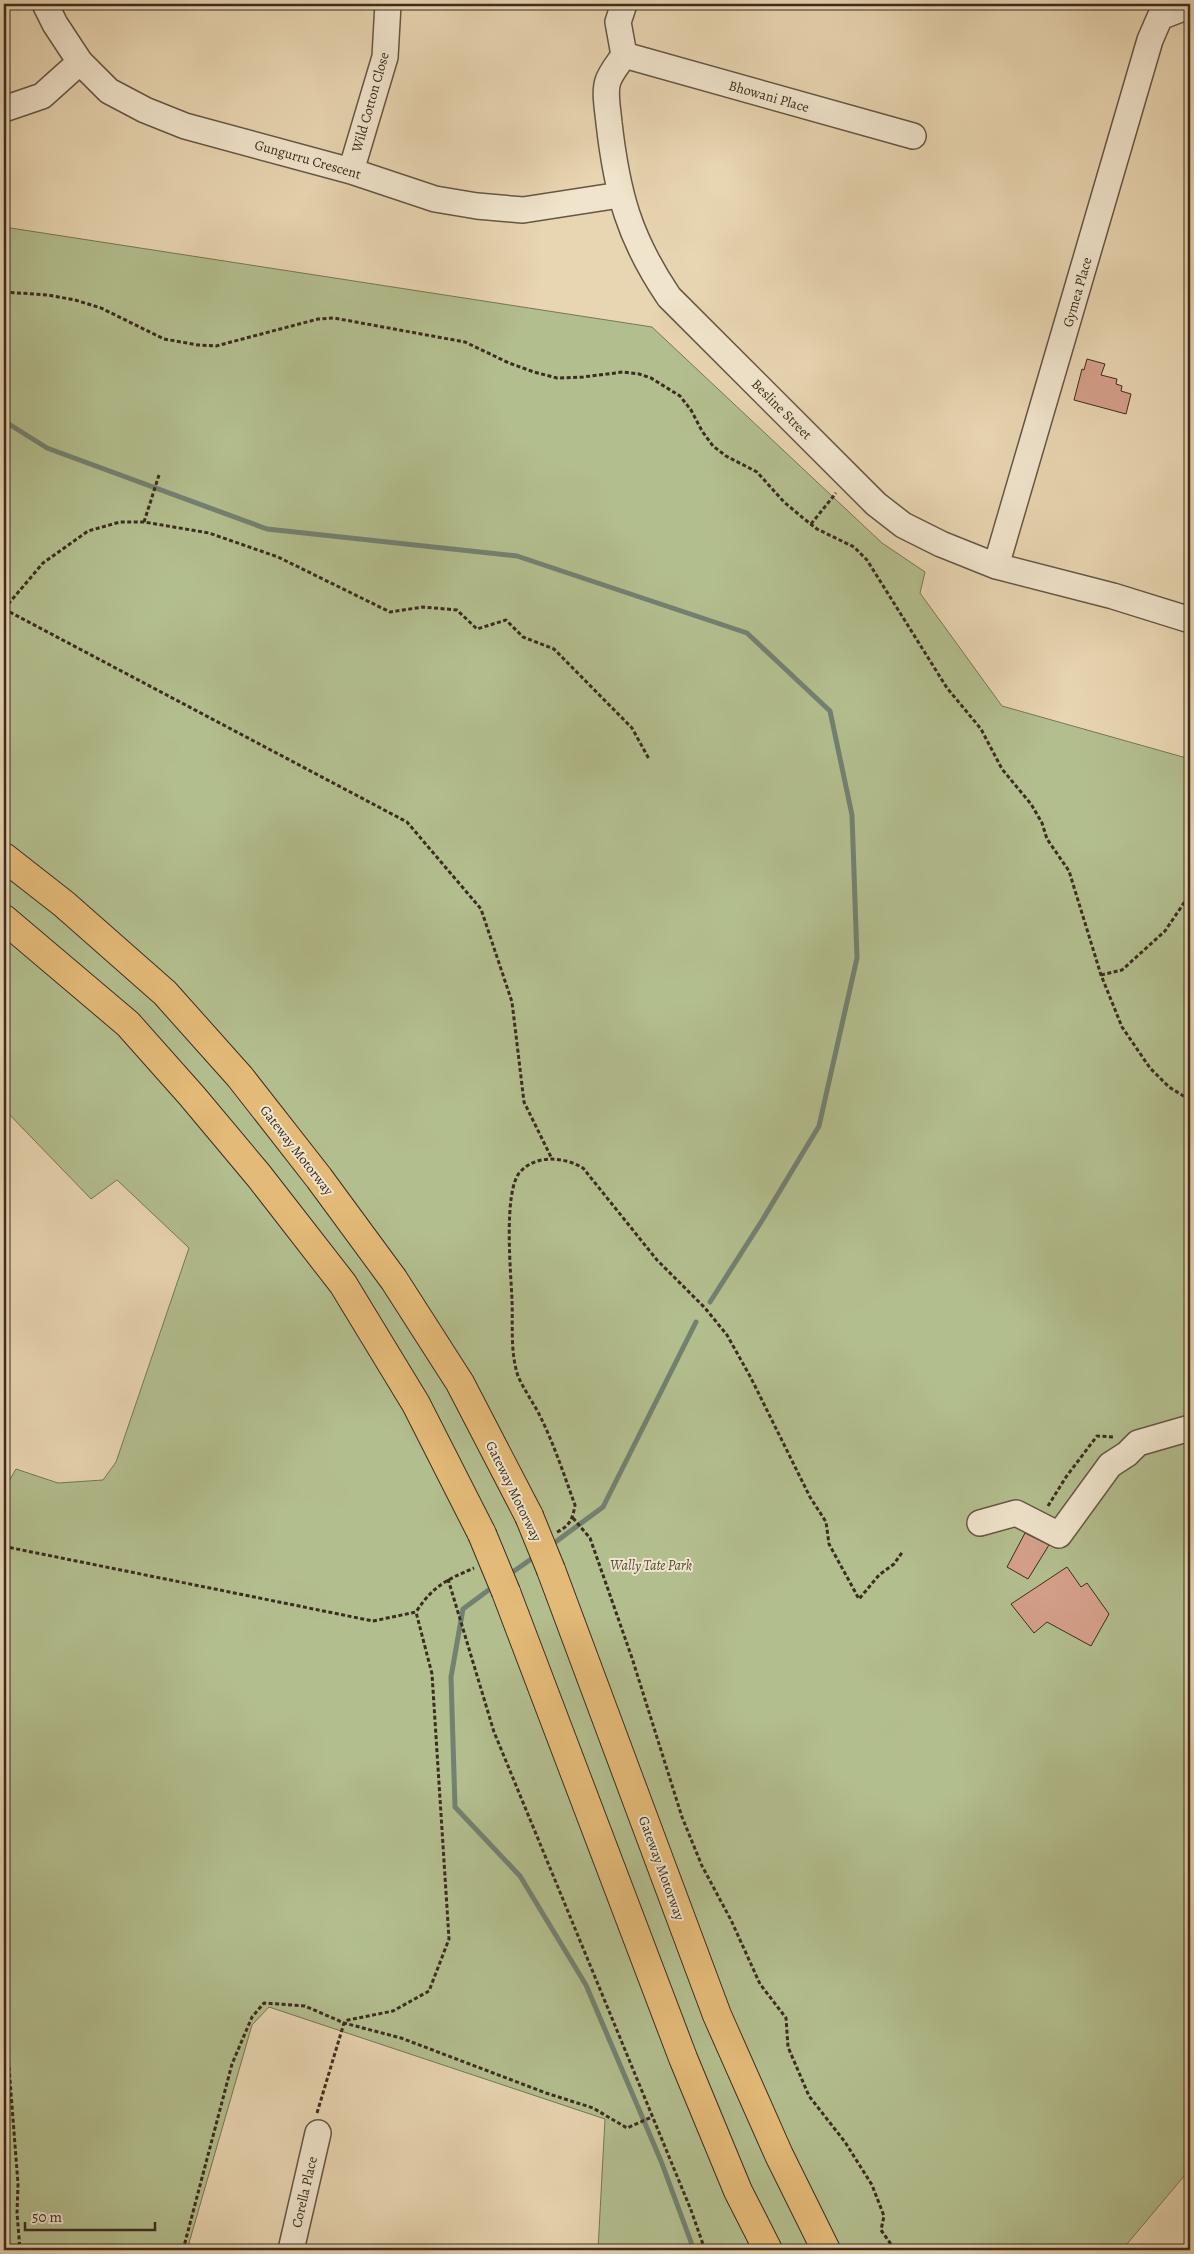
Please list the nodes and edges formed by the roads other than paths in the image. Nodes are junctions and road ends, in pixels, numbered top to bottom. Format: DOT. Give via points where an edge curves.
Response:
graph roads {
  1 [pos="45,4"];
  2 [pos="388,4"];
  3 [pos="624,4"];
  4 [pos="1190,8"];
  5 [pos="1153,11"];
  6 [pos="624,55"];
  7 [pos="80,62"];
  8 [pos="4,109"];
  9 [pos="913,136"];
  10 [pos="351,171"];
  11 [pos="620,195"];
  12 [pos="996,566"];
  13 [pos="1190,620"];
  14 [pos="4,857"];
  15 [pos="4,919"];
  16 [pos="1190,1428"];
  17 [pos="980,1523"];
  18 [pos="318,2133"];
  19 [pos="291,2250"];
  20 [pos="768,2250"];
  21 [pos="826,2250"];
  1 -- 7 [label="street, Gungurru Crescent"];
  2 -- 10 [label="street, Wild Cotton Close" via="385,57"];
  3 -- 6 [label="street" via="618,22"];
  4 -- 5 [label="street"];
  5 -- 12 [label="street, Gymea Place" via="1148,50"];
  6 -- 9 [label="street, Bhowani Place"];
  6 -- 11 [label="street, Besline Street" via="607,82 614,166"];
  7 -- 8 [label="street" via="42,96"];
  7 -- 10 [label="street, Gungurru Crescent" via="109,91 145,110 185,126"];
  10 -- 11 [label="street, Gungurru Crescent" via="435,199 486,207 523,210"];
  11 -- 12 [label="street, Besline Street" via="648,267 669,297 876,504 903,525"];
  12 -- 13 [label="street, Besline Street"];
  14 -- 21 [label="highway, Gateway Motorway, bridge" via="64,904 165,993 240,1077 394,1280 460,1383 529,1516 717,2015 779,2155"];
  15 -- 20 [label="highway, bridge" via="128,1024 192,1096 343,1284 416,1404 482,1534 683,2058 738,2191"];
  16 -- 17 [label="street" via="1138,1443 1110,1465 1059,1535 1016,1512"];
  18 -- 19 [label="street, Corella Place"];
}
